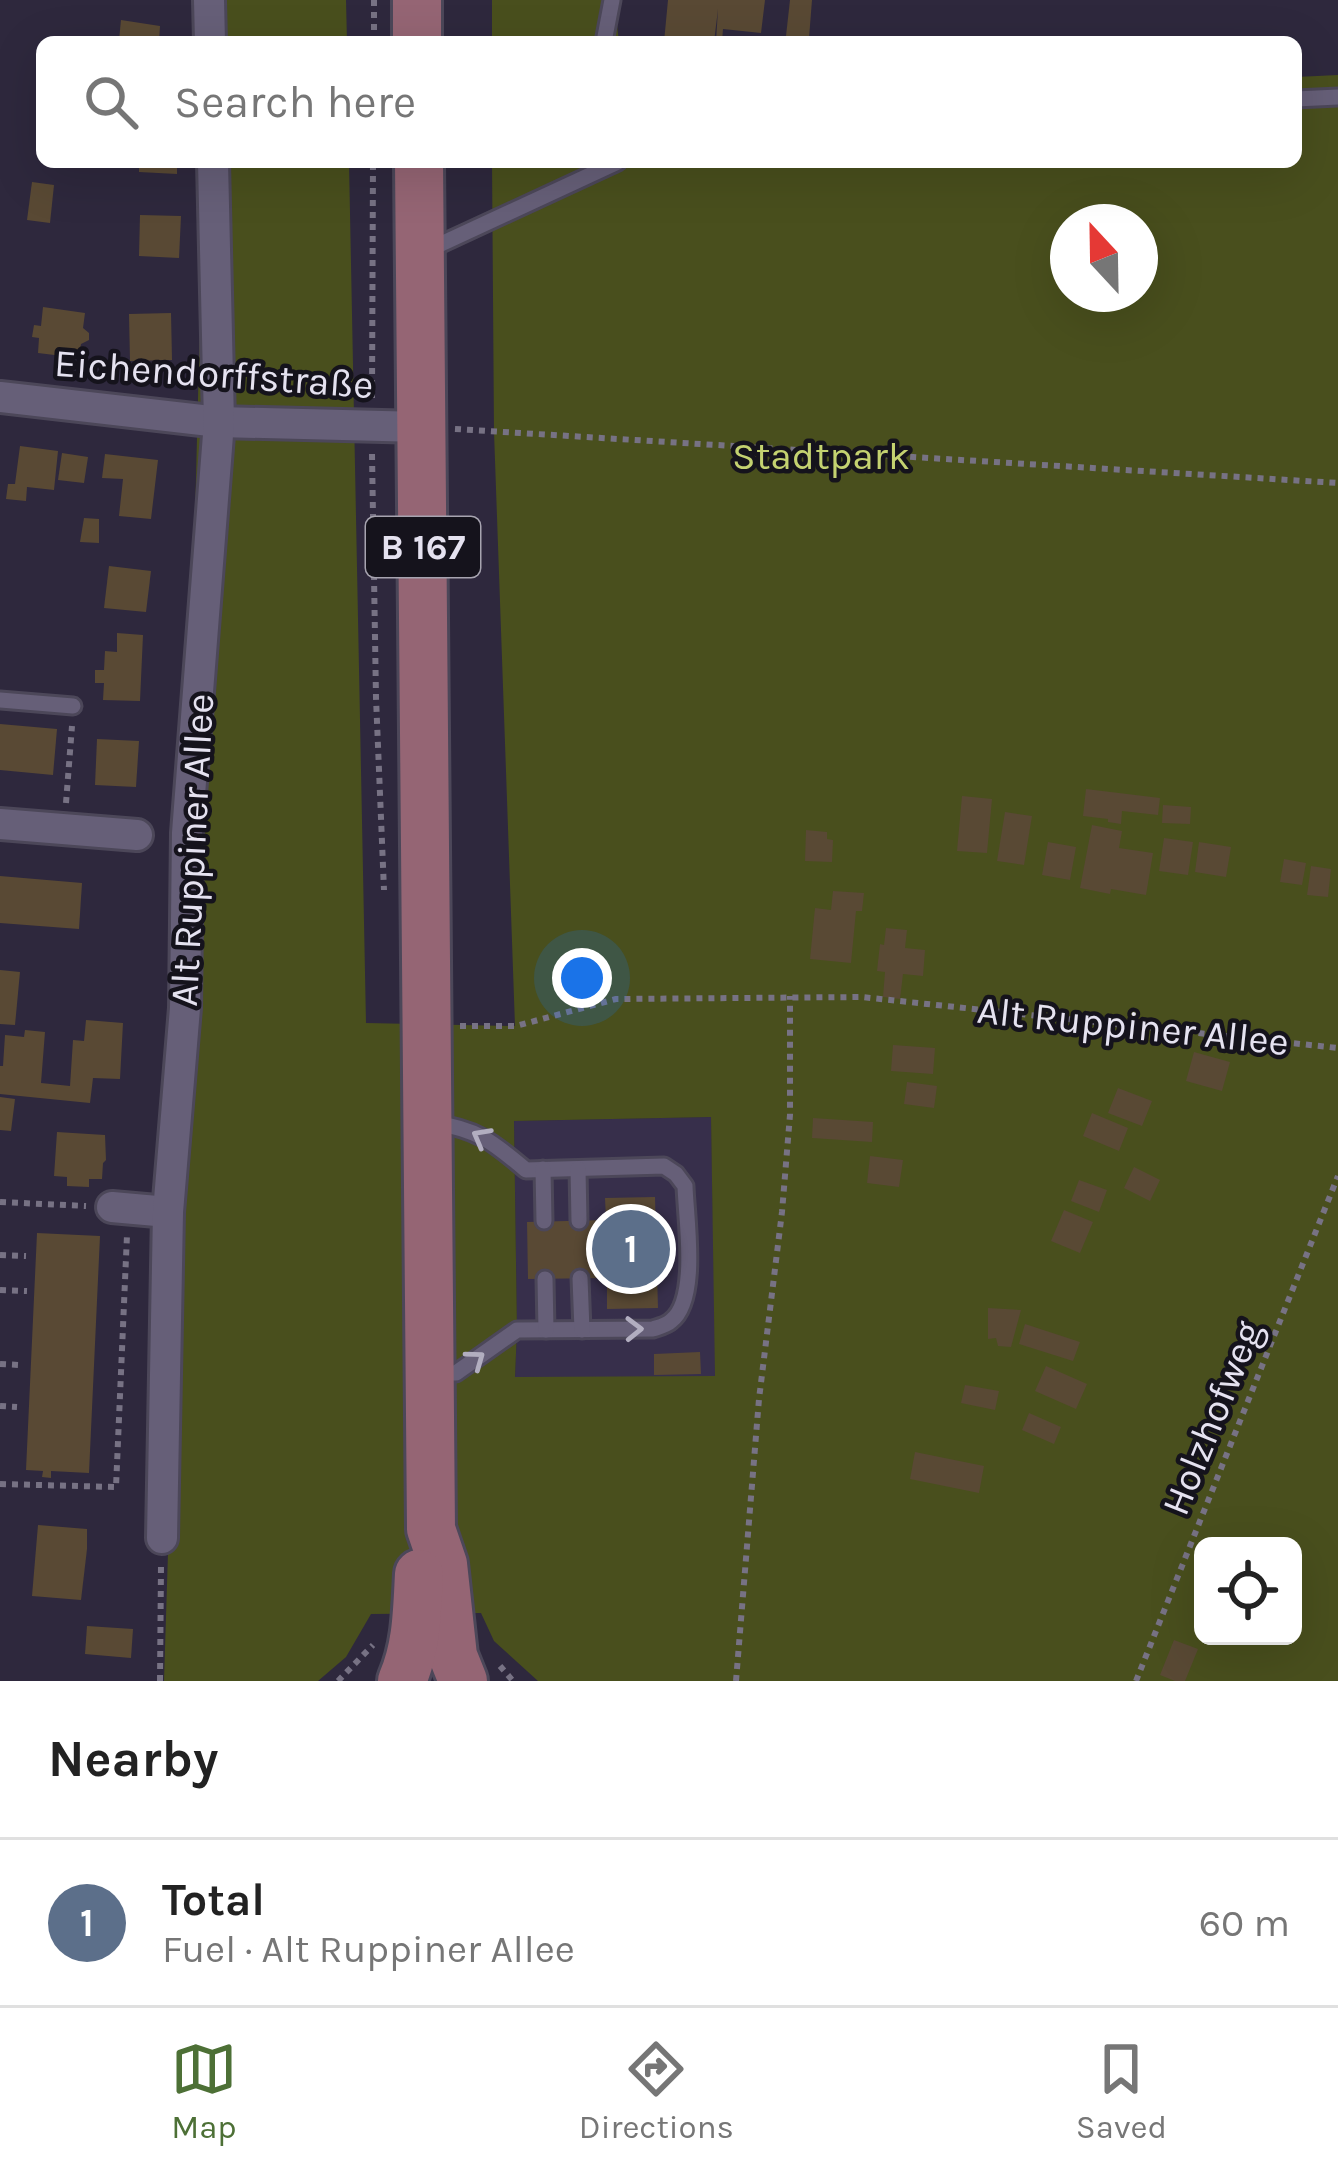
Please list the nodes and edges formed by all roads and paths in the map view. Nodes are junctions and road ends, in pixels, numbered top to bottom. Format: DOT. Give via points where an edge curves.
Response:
graph roads {
  1 [pos="209,0"];
  2 [pos="374,0"];
  3 [pos="417,0"];
  4 [pos="612,0"];
  5 [pos="210,36"];
  6 [pos="374,36"];
  7 [pos="418,36"];
  8 [pos="605,36"];
  9 [pos="1338,97"];
  10 [pos="1302,99"];
  11 [pos="213,168"];
  12 [pos="374,168"];
  13 [pos="419,168"];
  14 [pos="605,168"];
  15 [pos="420,254"];
  16 [pos="0,397"];
  17 [pos="219,422"];
  18 [pos="372,426"];
  19 [pos="422,427"];
  20 [pos="1338,483"];
  21 [pos="0,700"];
  22 [pos="64,705"];
  23 [pos="0,824"];
  24 [pos="64,831"];
  25 [pos="137,835"];
  26 [pos="385,902"];
  27 [pos="790,996"];
  28 [pos="427,1026"];
  29 [pos="1338,1048"];
  30 [pos="429,1122"];
  31 [pos="578,1168"];
  32 [pos="543,1169"];
  33 [pos="1338,1176"];
  34 [pos="0,1202"];
  35 [pos="120,1208"];
  36 [pos="168,1211"];
  37 [pos="544,1221"];
  38 [pos="579,1221"];
  39 [pos="0,1255"];
  40 [pos="26,1256"];
  41 [pos="580,1278"];
  42 [pos="545,1279"];
  43 [pos="0,1290"];
  44 [pos="28,1292"];
  45 [pos="546,1330"];
  46 [pos="582,1330"];
  47 [pos="0,1364"];
  48 [pos="20,1365"];
  49 [pos="430,1373"];
  50 [pos="0,1406"];
  51 [pos="17,1407"];
  52 [pos="0,1484"];
  53 [pos="431,1529"];
  54 [pos="162,1538"];
  55 [pos="380,1633"];
  56 [pos="160,1681"];
  57 [pos="338,1681"];
  58 [pos="402,1681"];
  59 [pos="463,1681"];
  60 [pos="736,1681"];
  61 [pos="1136,1681"];
  1 -- 5 [label="street"];
  2 -- 6 [label="path"];
  3 -- 7 [label="main road"];
  4 -- 8 [label="lane"];
  9 -- 10 [label="lane"];
  11 -- 17 [label="street, Alt Ruppiner Allee"];
  12 -- 18 [label="path"];
  13 -- 15 [label="main road, B 167"];
  14 -- 15 [label="lane"];
  15 -- 19 [label="main road, B 167"];
  16 -- 17 [label="street, Eichendorffstraße"];
  17 -- 18 [label="street, Eichendorffstraße"];
  17 -- 36 [label="street, Alt Ruppiner Allee"];
  18 -- 19 [label="street, Eichendorffstraße"];
  18 -- 26 [label="path"];
  19 -- 20 [label="path"];
  19 -- 28 [label="main road, B 167"];
  21 -- 22 [label="lane"];
  22 -- 24 [label="path" via="72,720"];
  23 -- 24 [label="street"];
  24 -- 25 [label="street"];
  27 -- 28 [label="path, Alt Ruppiner Allee" via="616,999 516,1026"];
  27 -- 29 [label="path, Alt Ruppiner Allee"];
  27 -- 60 [label="path" via="790,1114"];
  28 -- 30 [label="main road, B 167"];
  32 -- 30 [label="lane, one-way" via="526,1170 460,1126"];
  30 -- 49 [label="main road, B 167"];
  31 -- 32 [label="lane"];
  31 -- 38 [label="lane"];
  46 -- 31 [label="lane, one-way" via="670,1324 688,1292 685,1186 676,1174 664,1166"];
  32 -- 37 [label="lane"];
  33 -- 61 [label="path, Holzhofweg"];
  34 -- 35 [label="path"];
  35 -- 36 [label="street"];
  35 -- 52 [label="path" via="116,1487"];
  36 -- 54 [label="street, Alt Ruppiner Allee"];
  39 -- 40 [label="path"];
  41 -- 46 [label="lane"];
  42 -- 45 [label="lane"];
  43 -- 44 [label="path"];
  45 -- 46 [label="lane"];
  49 -- 45 [label="lane, one-way" via="456,1373 517,1330"];
  47 -- 48 [label="path"];
  49 -- 53 [label="main road, B 167"];
  50 -- 51 [label="path"];
  53 -- 58 [label="main road, B 167"];
  53 -- 59 [label="main road, B 167"];
  54 -- 56 [label="path"];
  55 -- 57 [label="path"];
}
